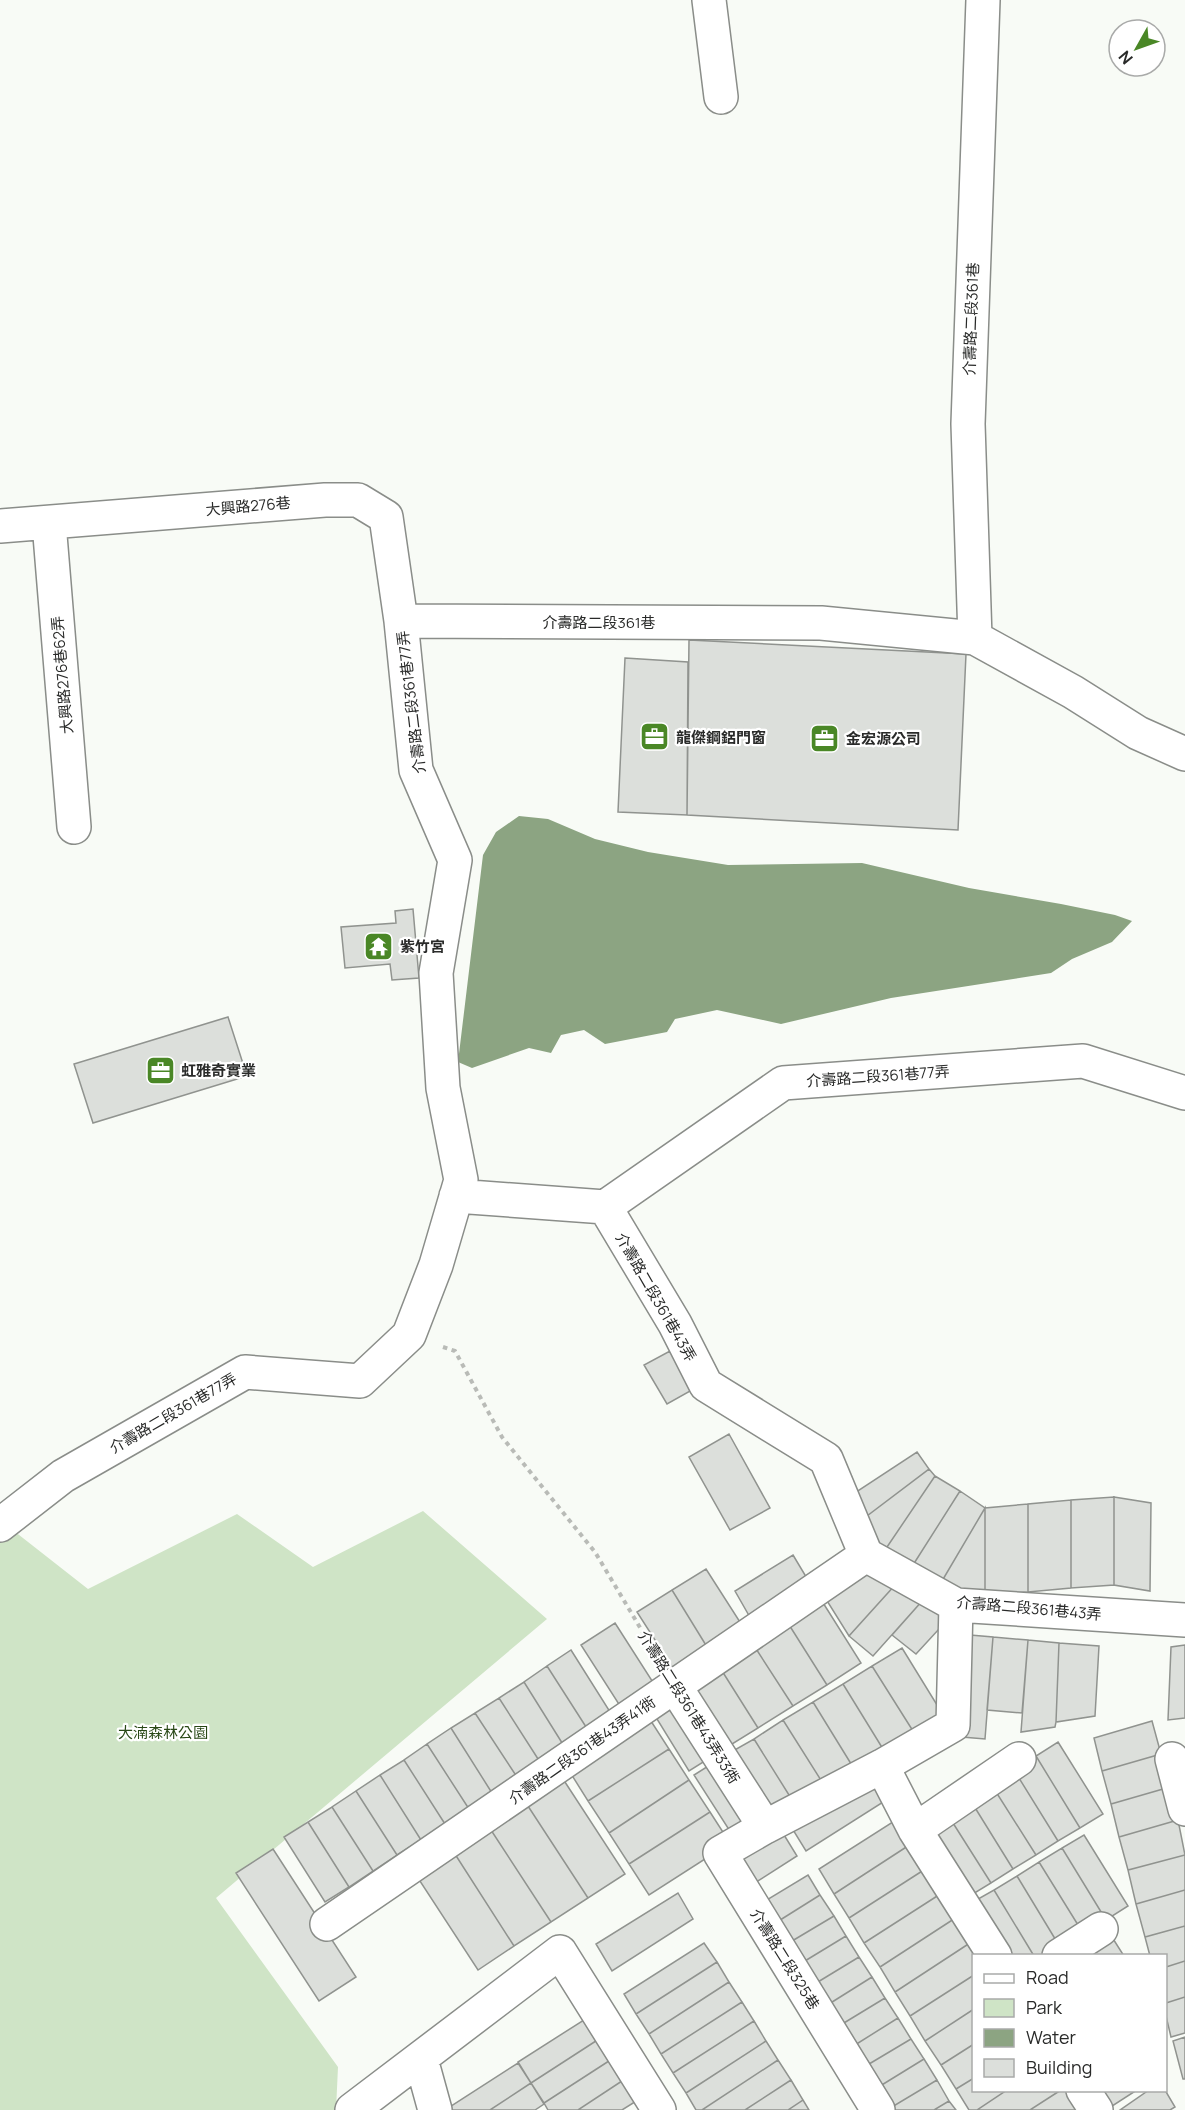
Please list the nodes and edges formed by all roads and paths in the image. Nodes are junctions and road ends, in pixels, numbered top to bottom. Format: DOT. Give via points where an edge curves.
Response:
graph roads {
  1 [pos="710,0"];
  2 [pos="983,0"];
  3 [pos="721,97"];
  4 [pos="49,522"];
  5 [pos="0,526"];
  6 [pos="401,621"];
  7 [pos="975,638"];
  8 [pos="1185,753"];
  9 [pos="74,827"];
  10 [pos="1185,1093"];
  11 [pos="456,1196"];
  12 [pos="605,1208"];
  13 [pos="408,1335"];
  14 [pos="0,1525"];
  15 [pos="866,1555"];
  16 [pos="956,1605"];
  17 [pos="1185,1620"];
  18 [pos="674,1685"];
  19 [pos="1019,1759"];
  20 [pos="1172,1759"];
  21 [pos="882,1766"];
  22 [pos="1185,1809"];
  23 [pos="765,1827"];
  24 [pos="915,1830"];
  25 [pos="327,1924"];
  26 [pos="1101,1929"];
  27 [pos="993,1954"];
  28 [pos="1062,1954"];
  29 [pos="421,2059"];
  30 [pos="1084,2092"];
  31 [pos="352,2110"];
  32 [pos="435,2110"];
  33 [pos="659,2110"];
  34 [pos="878,2110"];
  35 [pos="1096,2110"];
  1 -- 3 [label="street"];
  2 -- 7 [label="street, 介壽路二段361巷" via="968,424"];
  4 -- 5 [label="street, 大興路276巷"];
  4 -- 6 [label="street, 大興路276巷" via="358,500 386,517"];
  4 -- 9 [label="street, 大興路276巷62弄"];
  6 -- 7 [label="street, 介壽路二段361巷" via="821,623"];
  6 -- 11 [label="street, 介壽路二段361巷77弄" via="416,770 455,860 436,973 442,1088 461,1180"];
  7 -- 8 [label="street, 介壽路二段361巷" via="1138,733"];
  10 -- 12 [label="street, 介壽路二段361巷77弄" via="1083,1061 783,1083"];
  11 -- 12 [label="street"];
  11 -- 13 [label="street, 介壽路二段361巷77弄" via="436,1265"];
  12 -- 15 [label="street, 介壽路二段361巷43弄" via="675,1324 706,1385 826,1460"];
  13 -- 14 [label="street, 介壽路二段361巷77弄" via="360,1381 245,1372 63,1476"];
  13 -- 18 [label="path, 介壽路二段361巷43弄33衖" via="455,1351 502,1437 595,1552"];
  15 -- 16 [label="street, 介壽路二段361巷43弄"];
  15 -- 18 [label="street, 介壽路二段361巷43弄41衖"];
  16 -- 17 [label="street, 介壽路二段361巷43弄"];
  16 -- 21 [label="street" via="953,1725"];
  18 -- 23 [label="street, 介壽路二段361巷43弄33衖"];
  18 -- 25 [label="street, 介壽路二段361巷43弄41衖"];
  19 -- 24 [label="street"];
  20 -- 22 [label="street"];
  21 -- 23 [label="street"];
  21 -- 24 [label="street"];
  23 -- 34 [label="street, 介壽路二段325巷" via="720,1853"];
  24 -- 27 [label="street"];
  26 -- 28 [label="street"];
  29 -- 31 [label="street"];
  29 -- 32 [label="street"];
  29 -- 33 [label="street" via="560,1952"];
  30 -- 35 [label="street"];
}
